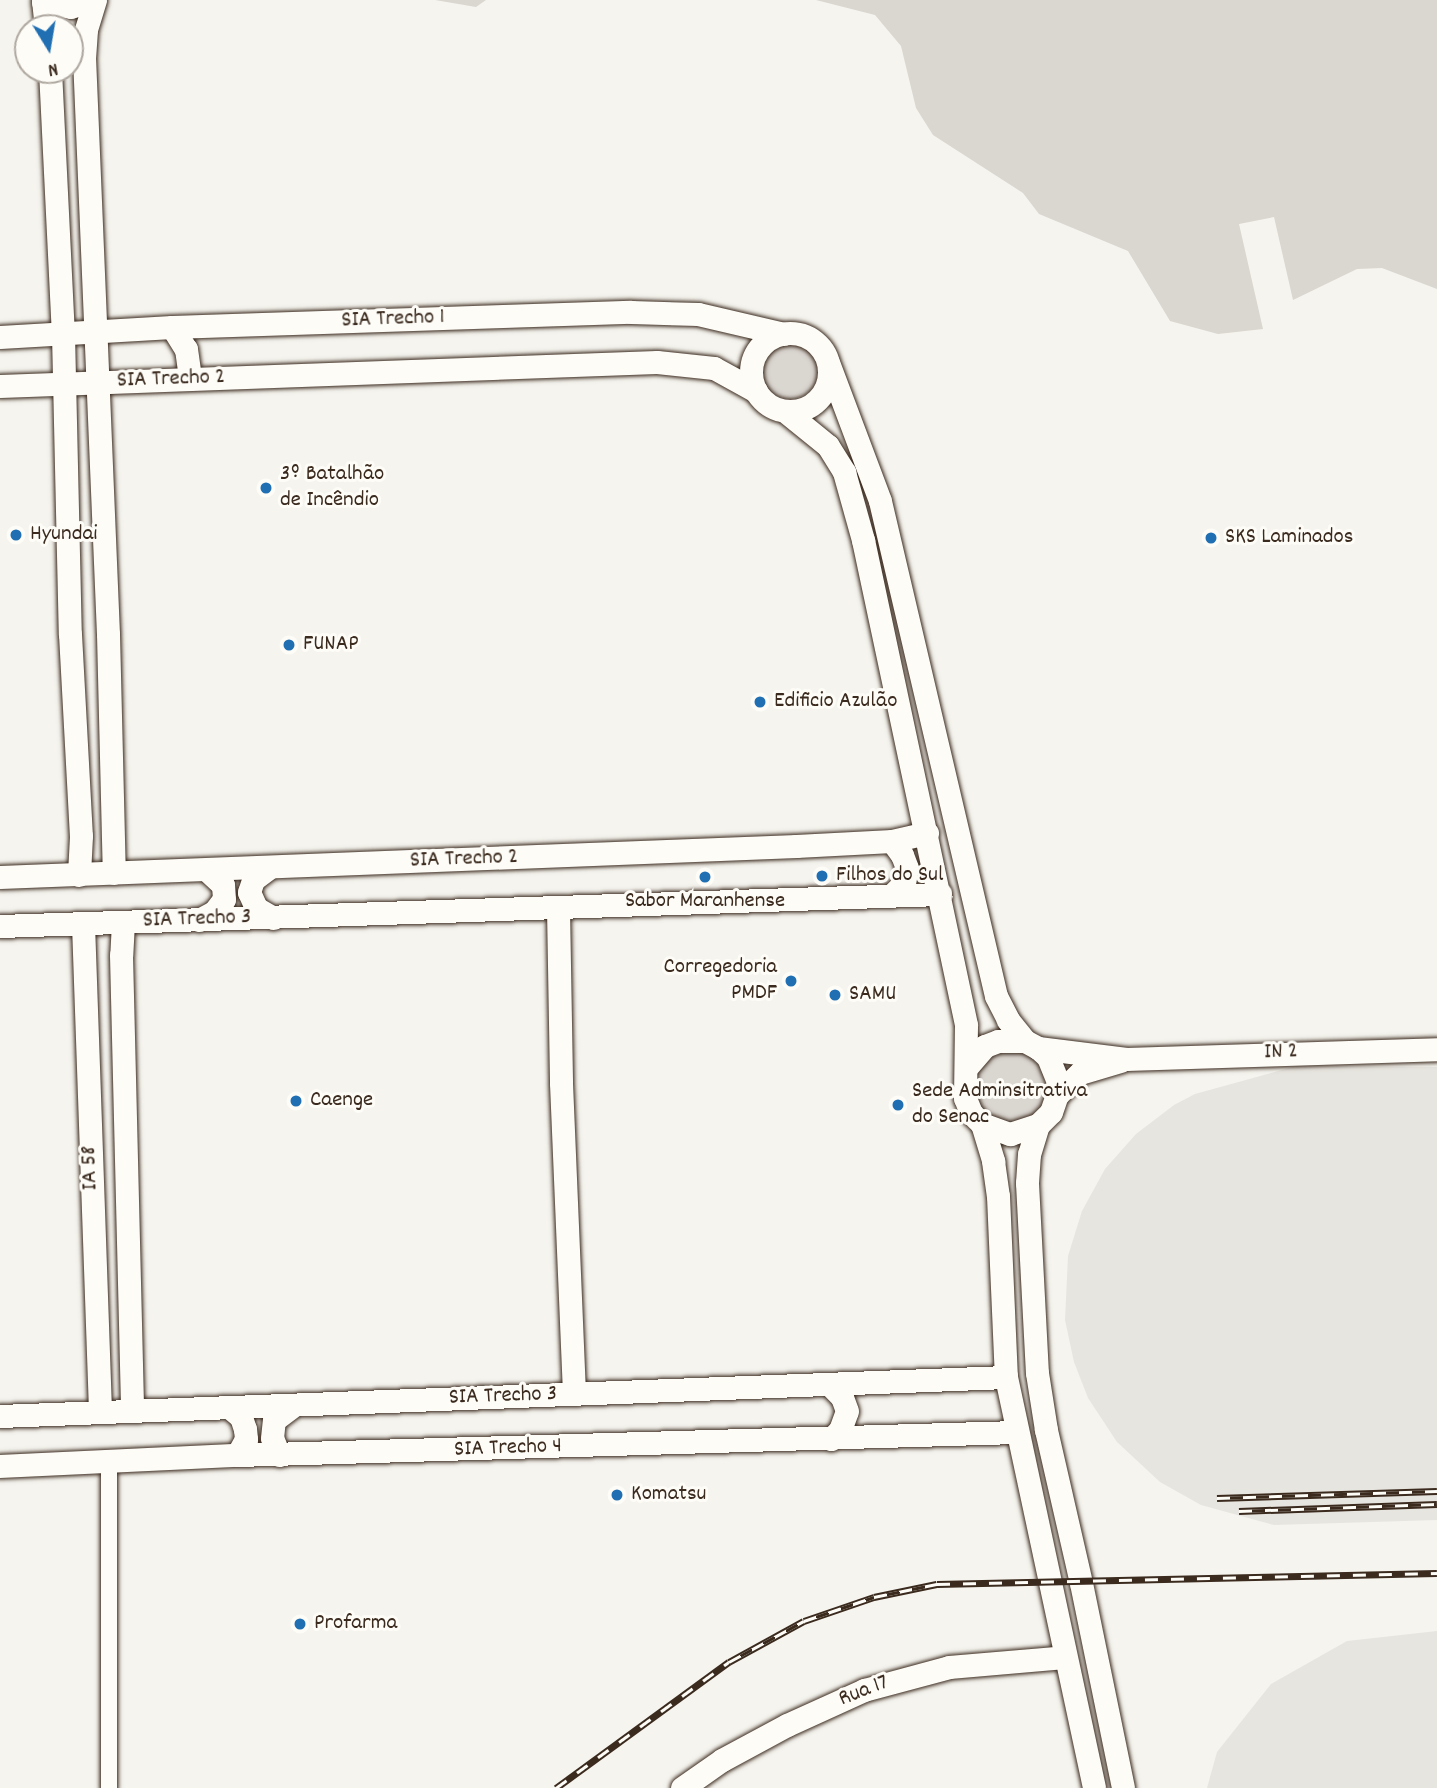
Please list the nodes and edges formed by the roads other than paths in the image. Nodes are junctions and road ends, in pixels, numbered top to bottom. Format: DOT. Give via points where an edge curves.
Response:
graph roads {
  1 [pos="93,0"];
  2 [pos="43,1"];
  3 [pos="51,84"];
  4 [pos="172,327"];
  5 [pos="96,332"];
  6 [pos="63,334"];
  7 [pos="784,334"];
  8 [pos="0,337"];
  9 [pos="829,365"];
  10 [pos="190,379"];
  11 [pos="97,383"];
  12 [pos="64,384"];
  13 [pos="0,386"];
  14 [pos="756,391"];
  15 [pos="785,411"];
  16 [pos="927,833"];
  17 [pos="892,841"];
  18 [pos="270,867"];
  19 [pos="207,870"];
  20 [pos="114,873"];
  21 [pos="79,875"];
  22 [pos="0,877"];
  23 [pos="940,894"];
  24 [pos="891,896"];
  25 [pos="558,908"];
  26 [pos="273,918"];
  27 [pos="199,920"];
  28 [pos="123,922"];
  29 [pos="83,924"];
  30 [pos="0,926"];
  31 [pos="121,955"];
  32 [pos="84,958"];
  33 [pos="1032,1044"];
  34 [pos="1437,1048"];
  35 [pos="1126,1059"];
  36 [pos="967,1067"];
  37 [pos="1058,1095"];
  38 [pos="982,1124"];
  39 [pos="1038,1125"];
  40 [pos="126,1182"];
  41 [pos="92,1184"];
  42 [pos="1006,1377"];
  43 [pos="831,1386"];
  44 [pos="574,1394"];
  45 [pos="294,1405"];
  46 [pos="229,1407"];
  47 [pos="132,1410"];
  48 [pos="100,1412"];
  49 [pos="0,1416"];
  50 [pos="1016,1432"];
  51 [pos="831,1439"];
  52 [pos="237,1455"];
  53 [pos="279,1455"];
  54 [pos="109,1462"];
  55 [pos="0,1466"];
  56 [pos="1065,1657"];
  57 [pos="109,1788"];
  58 [pos="682,1788"];
  59 [pos="1094,1788"];
  60 [pos="1123,1788"];
  1 -- 2 [label="main road" via="71,7"];
  1 -- 5 [label="main road" via="84,57"];
  3 -- 6 [label="main road"];
  4 -- 5 [label="main road, SIA Trecho 1"];
  4 -- 7 [label="main road, SIA Trecho 1" via="631,312 698,314"];
  4 -- 10 [label="main road" via="186,349"];
  5 -- 6 [label="main road, SIA Trecho 1"];
  5 -- 11 [label="main road"];
  6 -- 8 [label="main road, SIA Trecho 1"];
  6 -- 12 [label="main road"];
  7 -- 9 [label="main road" via="808,337"];
  7 -- 14 [label="main road" via="762,345 755,355 751,379"];
  9 -- 15 [label="main road" via="819,399"];
  9 -- 33 [label="main road" via="880,501 996,996 1008,1020"];
  10 -- 11 [label="main road, SIA Trecho 2"];
  10 -- 14 [label="main road, SIA Trecho 2" via="657,362 714,369"];
  11 -- 12 [label="main road, SIA Trecho 2"];
  11 -- 20 [label="main road"];
  12 -- 13 [label="main road, SIA Trecho 2"];
  12 -- 21 [label="main road"];
  14 -- 15 [label="main road"];
  15 -- 16 [label="main road" via="828,446 844,472 866,550"];
  16 -- 17 [label="main road, SIA Trecho 2"];
  16 -- 23 [label="main road"];
  17 -- 18 [label="main road, SIA Trecho 2"];
  17 -- 24 [label="main road" via="907,868 904,883"];
  18 -- 19 [label="main road, SIA Trecho 2"];
  18 -- 26 [label="main road" via="253,880 249,892 256,908"];
  19 -- 20 [label="main road, SIA Trecho 2"];
  19 -- 27 [label="main road" via="223,884 225,899"];
  20 -- 21 [label="main road, SIA Trecho 2"];
  21 -- 22 [label="main road, SIA Trecho 2"];
  23 -- 24 [label="main road, SIA Trecho 3"];
  23 -- 36 [label="main road" via="966,1025"];
  24 -- 25 [label="main road, SIA Trecho 3"];
  25 -- 26 [label="main road, SIA Trecho 3"];
  25 -- 44 [label="main road"];
  26 -- 27 [label="main road, SIA Trecho 3"];
  27 -- 28 [label="main road, SIA Trecho 3"];
  28 -- 29 [label="main road, SIA Trecho 3"];
  28 -- 31 [label="main road, IA 58"];
  29 -- 30 [label="main road, SIA Trecho 3"];
  29 -- 32 [label="main road, IA 58"];
  31 -- 32 [label="main road"];
  31 -- 40 [label="main road, IA 58"];
  32 -- 41 [label="main road, IA 58"];
  33 -- 35 [label="main road, IN 2"];
  33 -- 36 [label="main road" via="1012,1039 985,1046"];
  33 -- 37 [label="main road" via="1055,1069"];
  34 -- 35 [label="main road, IN 2"];
  35 -- 37 [label="main road, IN 2" via="1080,1073"];
  36 -- 38 [label="main road" via="965,1098"];
  37 -- 39 [label="main road" via="1051,1112"];
  38 -- 39 [label="main road" via="1010,1134"];
  38 -- 42 [label="main road" via="998,1196"];
  39 -- 60 [label="main road" via="1027,1183 1037,1373"];
  40 -- 41 [label="main road"];
  40 -- 47 [label="main road, IA 58"];
  41 -- 48 [label="main road, IA 58"];
  42 -- 43 [label="main road, SIA Trecho 3"];
  42 -- 50 [label="main road"];
  43 -- 44 [label="main road, SIA Trecho 3"];
  43 -- 51 [label="main road" via="847,1411"];
  44 -- 45 [label="main road, SIA Trecho 3"];
  45 -- 46 [label="main road, SIA Trecho 3"];
  45 -- 53 [label="main road" via="274,1420 272,1438"];
  46 -- 47 [label="main road, SIA Trecho 3"];
  46 -- 52 [label="main road" via="246,1429"];
  47 -- 48 [label="main road, SIA Trecho 3"];
  48 -- 49 [label="main road, SIA Trecho 3"];
  50 -- 51 [label="main road, SIA Trecho 4"];
  50 -- 56 [label="main road" via="1051,1574"];
  51 -- 53 [label="main road, SIA Trecho 4"];
  52 -- 53 [label="main road, SIA Trecho 4"];
  52 -- 54 [label="main road, SIA Trecho 4"];
  54 -- 55 [label="main road, SIA Trecho 4"];
  54 -- 57 [label="street"];
  56 -- 58 [label="main road, Rua 17" via="948,1667 864,1690 787,1725"];
  56 -- 59 [label="main road"];
}
